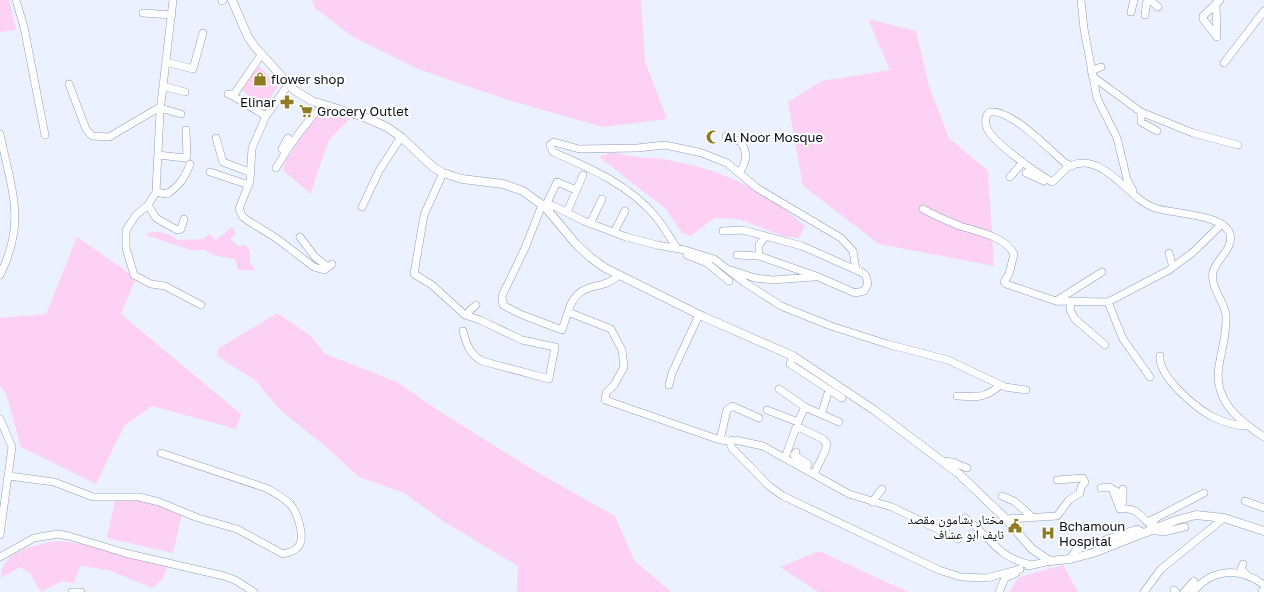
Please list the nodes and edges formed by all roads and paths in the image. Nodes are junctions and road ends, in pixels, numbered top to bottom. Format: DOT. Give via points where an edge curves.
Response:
graph roads {
  1 [pos="16,0"];
  2 [pos="173,0"];
  3 [pos="232,0"];
  4 [pos="1081,0"];
  5 [pos="1134,0"];
  6 [pos="1148,0"];
  7 [pos="1158,7"];
  8 [pos="1131,12"];
  9 [pos="1264,12"];
  10 [pos="143,13"];
  11 [pos="172,15"];
  12 [pos="1145,15"];
  13 [pos="203,33"];
  14 [pos="261,55"];
  15 [pos="1224,63"];
  16 [pos="166,64"];
  17 [pos="1101,67"];
  18 [pos="190,74"];
  19 [pos="1092,74"];
  20 [pos="69,84"];
  21 [pos="288,85"];
  22 [pos="163,86"];
  23 [pos="185,92"];
  24 [pos="323,105"];
  25 [pos="160,108"];
  26 [pos="1141,112"];
  27 [pos="181,114"];
  28 [pos="266,116"];
  29 [pos="186,130"];
  30 [pos="1157,131"];
  31 [pos="0,134"];
  32 [pos="46,135"];
  33 [pos="726,136"];
  34 [pos="401,137"];
  35 [pos="216,138"];
  36 [pos="288,138"];
  37 [pos="1238,146"];
  38 [pos="285,152"];
  39 [pos="158,155"];
  40 [pos="1023,162"];
  41 [pos="190,164"];
  42 [pos="1072,166"];
  43 [pos="276,168"];
  44 [pos="210,172"];
  45 [pos="249,172"];
  46 [pos="443,173"];
  47 [pos="740,173"];
  48 [pos="1026,173"];
  49 [pos="583,175"];
  50 [pos="1010,177"];
  51 [pos="1050,181"];
  52 [pos="1124,181"];
  53 [pos="248,185"];
  54 [pos="576,190"];
  55 [pos="156,192"];
  56 [pos="602,199"];
  57 [pos="148,204"];
  58 [pos="362,207"];
  59 [pos="545,207"];
  60 [pos="923,209"];
  61 [pos="625,211"];
  62 [pos="567,212"];
  63 [pos="184,219"];
  64 [pos="590,224"];
  65 [pos="1222,224"];
  66 [pos="722,231"];
  67 [pos="614,232"];
  68 [pos="766,236"];
  69 [pos="300,237"];
  70 [pos="675,248"];
  71 [pos="1169,253"];
  72 [pos="737,255"];
  73 [pos="759,256"];
  74 [pos="727,268"];
  75 [pos="1173,268"];
  76 [pos="856,270"];
  77 [pos="1102,272"];
  78 [pos="0,275"];
  79 [pos="618,275"];
  80 [pos="816,276"];
  81 [pos="729,281"];
  82 [pos="1056,301"];
  83 [pos="1108,302"];
  84 [pos="1071,303"];
  85 [pos="200,305"];
  86 [pos="476,305"];
  87 [pos="568,312"];
  88 [pos="465,315"];
  89 [pos="699,315"];
  90 [pos="463,331"];
  91 [pos="1105,345"];
  92 [pos="793,356"];
  93 [pos="1160,356"];
  94 [pos="1150,377"];
  95 [pos="669,385"];
  96 [pos="1000,385"];
  97 [pos="779,389"];
  98 [pos="829,390"];
  99 [pos="1026,390"];
  100 [pos="956,396"];
  101 [pos="842,398"];
  102 [pos="805,407"];
  103 [pos="767,410"];
  104 [pos="822,412"];
  105 [pos="759,418"];
  106 [pos="0,419"];
  107 [pos="839,422"];
  108 [pos="798,424"];
  109 [pos="1247,426"];
  110 [pos="1264,437"];
  111 [pos="720,440"];
  112 [pos="730,441"];
  113 [pos="796,452"];
  114 [pos="161,453"];
  115 [pos="785,458"];
  116 [pos="942,461"];
  117 [pos="967,468"];
  118 [pos="806,470"];
  119 [pos="814,474"];
  120 [pos="9,476"];
  121 [pos="1057,480"];
  122 [pos="1101,488"];
  123 [pos="882,489"];
  124 [pos="1113,491"];
  125 [pos="1204,493"];
  126 [pos="1002,496"];
  127 [pos="1245,501"];
  128 [pos="872,502"];
  129 [pos="1264,508"];
  130 [pos="1120,509"];
  131 [pos="965,518"];
  132 [pos="1029,518"];
  133 [pos="1156,518"];
  134 [pos="1224,518"];
  135 [pos="1006,519"];
  136 [pos="1185,527"];
  137 [pos="1264,531"];
  138 [pos="1147,532"];
  139 [pos="0,535"];
  140 [pos="958,539"];
  141 [pos="0,557"];
  142 [pos="1050,561"];
  143 [pos="1243,564"];
  144 [pos="1032,565"];
  145 [pos="1020,569"];
  146 [pos="1246,574"];
  147 [pos="1194,581"];
  148 [pos="1263,590"];
  149 [pos="72,592"];
  150 [pos="80,592"];
  151 [pos="254,592"];
  152 [pos="999,592"];
  153 [pos="1144,592"];
  154 [pos="1184,592"];
  155 [pos="1193,592"];
  1 -- 32 [label="street"];
  2 -- 11 [label="street"];
  3 -- 14 [label="main road" via="248,37"];
  4 -- 19 [label="street"];
  5 -- 8 [label="street"];
  6 -- 7 [label="street"];
  6 -- 12 [label="street"];
  9 -- 15 [label="street"];
  10 -- 11 [label="street"];
  11 -- 16 [label="street"];
  13 -- 16 [label="street" via="193,69"];
  14 -- 21 [label="main road"];
  14 -- 28 [label="street" via="235,93 230,95"];
  16 -- 18 [label="street"];
  16 -- 22 [label="street"];
  17 -- 19 [label="street"];
  19 -- 26 [label="street"];
  19 -- 52 [label="street" via="1097,98 1120,145"];
  20 -- 25 [label="street" via="86,129 92,136 109,137"];
  21 -- 24 [label="main road" via="303,96"];
  21 -- 28 [label="street"];
  22 -- 23 [label="street"];
  22 -- 25 [label="street"];
  24 -- 34 [label="main road" via="381,124"];
  24 -- 38 [label="street"];
  25 -- 27 [label="street"];
  25 -- 39 [label="street"];
  26 -- 30 [label="street" via="1140,122"];
  26 -- 37 [label="street" via="1193,133"];
  28 -- 45 [label="street" via="252,148"];
  29 -- 39 [label="street" via="187,157"];
  31 -- 78 [label="street" via="16,212 11,248"];
  33 -- 47 [label="street" via="741,142 746,152 745,164"];
  34 -- 46 [label="main road" via="429,164"];
  34 -- 58 [label="street" via="386,158"];
  35 -- 45 [label="street" via="223,162"];
  36 -- 38 [label="street" via="282,149"];
  38 -- 43 [label="street"];
  39 -- 55 [label="street"];
  40 -- 42 [label="street" via="987,130 985,118 988,114 996,111 1012,118 1065,163"];
  40 -- 50 [label="street"];
  40 -- 51 [label="street"];
  41 -- 55 [label="street" via="177,192"];
  42 -- 51 [label="street"];
  42 -- 52 [label="street" via="1091,164"];
  44 -- 53 [label="street"];
  45 -- 53 [label="street"];
  46 -- 59 [label="main road" via="462,179 493,179 522,191"];
  46 -- 88 [label="street" via="424,215 414,274 432,285"];
  47 -- 70 [label="street" via="702,152 665,145 637,148 579,148 554,142 550,145 553,152 594,170 626,189 656,216"];
  47 -- 76 [label="street" via="758,188 841,238 853,251"];
  48 -- 51 [label="street"];
  49 -- 54 [label="street"];
  52 -- 65 [label="street" via="1136,197 1147,205 1211,219"];
  53 -- 69 [label="street" via="239,208 243,217 314,267 324,270 330,265 315,257"];
  54 -- 59 [label="street" via="557,182"];
  54 -- 62 [label="street"];
  55 -- 57 [label="street"];
  56 -- 64 [label="street"];
  57 -- 63 [label="street" via="156,218 177,230 181,229"];
  57 -- 85 [label="street" via="136,214 126,230 126,248 134,275 151,284 165,286"];
  59 -- 62 [label="street" via="552,205"];
  59 -- 79 [label="main road" via="576,244 590,257"];
  59 -- 87 [label="street" via="502,296 503,305 562,330"];
  60 -- 82 [label="street" via="987,234 1008,246 1014,254 1009,274 1004,282"];
  61 -- 67 [label="street"];
  62 -- 64 [label="street"];
  64 -- 67 [label="street"];
  65 -- 75 [label="street"];
  65 -- 109 [label="street" via="1230,234 1230,240 1213,272 1214,285 1226,314 1226,331 1217,384 1222,396"];
  66 -- 68 [label="street" via="743,230"];
  67 -- 70 [label="street" via="647,243"];
  68 -- 73 [label="street" via="759,245"];
  68 -- 76 [label="street" via="802,246"];
  70 -- 74 [label="street" via="714,259"];
  70 -- 81 [label="street" via="681,253 708,263"];
  71 -- 75 [label="street"];
  72 -- 73 [label="street"];
  73 -- 80 [label="street"];
  74 -- 80 [label="street" via="755,278 773,280"];
  74 -- 96 [label="street" via="781,306 856,335 948,360"];
  75 -- 83 [label="street"];
  76 -- 80 [label="street" via="868,280 867,287 860,293"];
  77 -- 82 [label="street"];
  79 -- 87 [label="street" via="613,280 580,291"];
  79 -- 89 [label="main road"];
  82 -- 84 [label="street"];
  83 -- 84 [label="street"];
  83 -- 94 [label="street" via="1123,339"];
  84 -- 91 [label="street" via="1070,310 1075,319"];
  86 -- 88 [label="street"];
  87 -- 111 [label="street" via="611,330 622,350 624,367 614,385 606,393 605,400"];
  88 -- 90 [label="street" via="522,340 555,348 549,379 476,358 466,343"];
  89 -- 92 [label="main road"];
  89 -- 95 [label="street"];
  92 -- 98 [label="street" via="790,364"];
  92 -- 116 [label="main road" via="874,410"];
  93 -- 109 [label="street" via="1165,372 1199,407 1221,420"];
  96 -- 99 [label="street"];
  96 -- 100 [label="street" via="981,397"];
  97 -- 102 [label="street"];
  98 -- 101 [label="street"];
  98 -- 104 [label="street"];
  102 -- 107 [label="street"];
  102 -- 108 [label="street"];
  103 -- 108 [label="street"];
  105 -- 111 [label="street" via="732,406 727,410"];
  106 -- 120 [label="street" via="12,447"];
  108 -- 115 [label="street"];
  108 -- 119 [label="street" via="824,439 827,444"];
  109 -- 110 [label="street"];
  111 -- 112 [label="street"];
  112 -- 115 [label="street" via="755,443"];
  112 -- 145 [label="street" via="732,448 777,492 939,570 961,577 987,578"];
  113 -- 118 [label="street" via="796,457 808,464"];
  114 -- 120 [label="street" via="266,488 282,497 291,505 297,518 301,540 297,548 283,554 237,528 198,518 139,497 93,497 54,482"];
  115 -- 118 [label="street"];
  116 -- 117 [label="street"];
  116 -- 135 [label="main road"];
  118 -- 119 [label="street"];
  119 -- 128 [label="street" via="849,494"];
  120 -- 139 [label="street"];
  121 -- 132 [label="street" via="1083,478 1085,482 1080,493 1069,500 1057,516"];
  122 -- 124 [label="street" via="1109,487"];
  123 -- 128 [label="street"];
  124 -- 130 [label="street"];
  124 -- 130 [label="street" via="1123,492"];
  125 -- 133 [label="street"];
  126 -- 132 [label="street" via="1019,504 1030,515"];
  127 -- 129 [label="street"];
  128 -- 140 [label="street" via="892,507"];
  130 -- 133 [label="street" via="1131,509 1147,522"];
  131 -- 144 [label="street" via="1012,560"];
  132 -- 135 [label="street"];
  133 -- 138 [label="street"];
  134 -- 137 [label="main road"];
  134 -- 138 [label="main road" via="1204,515 1187,517"];
  134 -- 153 [label="street" via="1161,569"];
  135 -- 142 [label="main road" via="1032,548"];
  136 -- 138 [label="street" via="1164,532"];
  138 -- 142 [label="main road" via="1093,553"];
  141 -- 151 [label="street" via="34,538 53,534 67,535 125,553 224,576"];
  142 -- 144 [label="street"];
  143 -- 146 [label="street" via="1241,569"];
  144 -- 145 [label="street"];
  145 -- 152 [label="street" via="1005,578"];
  146 -- 148 [label="street"];
  146 -- 155 [label="street" via="1211,576"];
  147 -- 154 [label="street"];
  149 -- 150 [label="street"];
}
